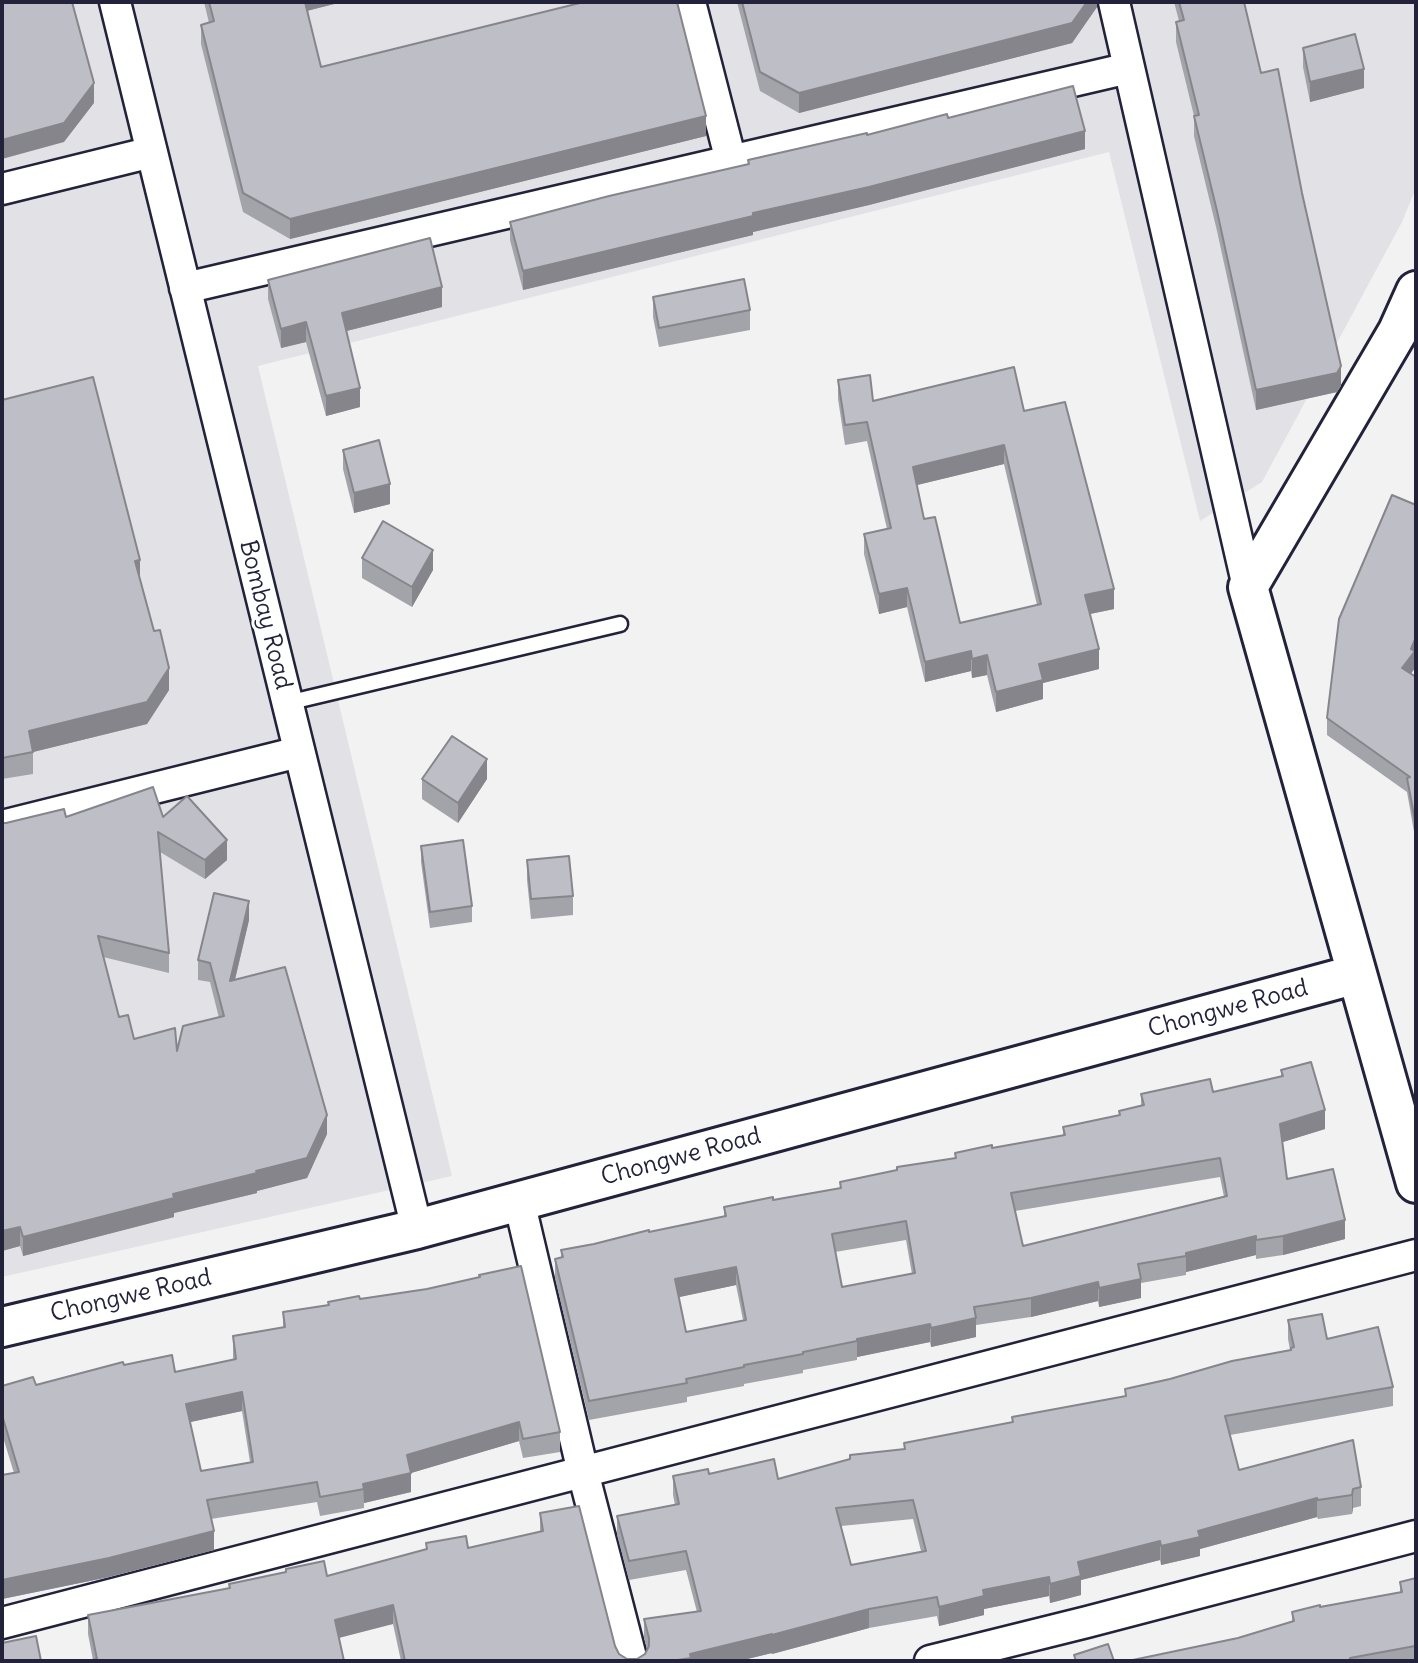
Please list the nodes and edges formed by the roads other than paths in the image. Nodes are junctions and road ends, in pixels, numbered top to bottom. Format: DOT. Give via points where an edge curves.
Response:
graph roads {
  1 [pos="115,2"];
  2 [pos="690,2"];
  3 [pos="1114,2"];
  4 [pos="1129,68"];
  5 [pos="152,152"];
  6 [pos="730,161"];
  7 [pos="2,189"];
  8 [pos="185,288"];
  9 [pos="1416,291"];
  10 [pos="1407,337"];
  11 [pos="1248,587"];
  12 [pos="620,624"];
  13 [pos="287,703"];
  14 [pos="299,752"];
  15 [pos="2,826"];
  16 [pos="1357,974"];
  17 [pos="1416,1183"];
  18 [pos="519,1201"];
  19 [pos="416,1229"];
  20 [pos="1416,1255"];
  21 [pos="2,1327"];
  22 [pos="583,1472"];
  23 [pos="1416,1536"];
  24 [pos="2,1623"];
  25 [pos="632,1661"];
  26 [pos="930,1661"];
  1 -- 5 [label="street, Bombay Road"];
  2 -- 6 [label="street"];
  3 -- 4 [label="street"];
  4 -- 6 [label="street"];
  4 -- 11 [label="street"];
  5 -- 7 [label="street"];
  5 -- 8 [label="street, Bombay Road"];
  6 -- 8 [label="street"];
  8 -- 13 [label="street, Bombay Road"];
  9 -- 10 [label="street"];
  10 -- 11 [label="street"];
  11 -- 16 [label="street"];
  12 -- 13 [label="lane"];
  13 -- 14 [label="street, Bombay Road"];
  14 -- 15 [label="street"];
  14 -- 19 [label="street, Bombay Road"];
  16 -- 17 [label="street"];
  16 -- 18 [label="street, Chongwe Road"];
  18 -- 19 [label="street, Chongwe Road"];
  18 -- 22 [label="street"];
  19 -- 21 [label="street, Chongwe Road"];
  20 -- 22 [label="street"];
  22 -- 24 [label="street"];
  22 -- 25 [label="street"];
  23 -- 26 [label="street"];
}
